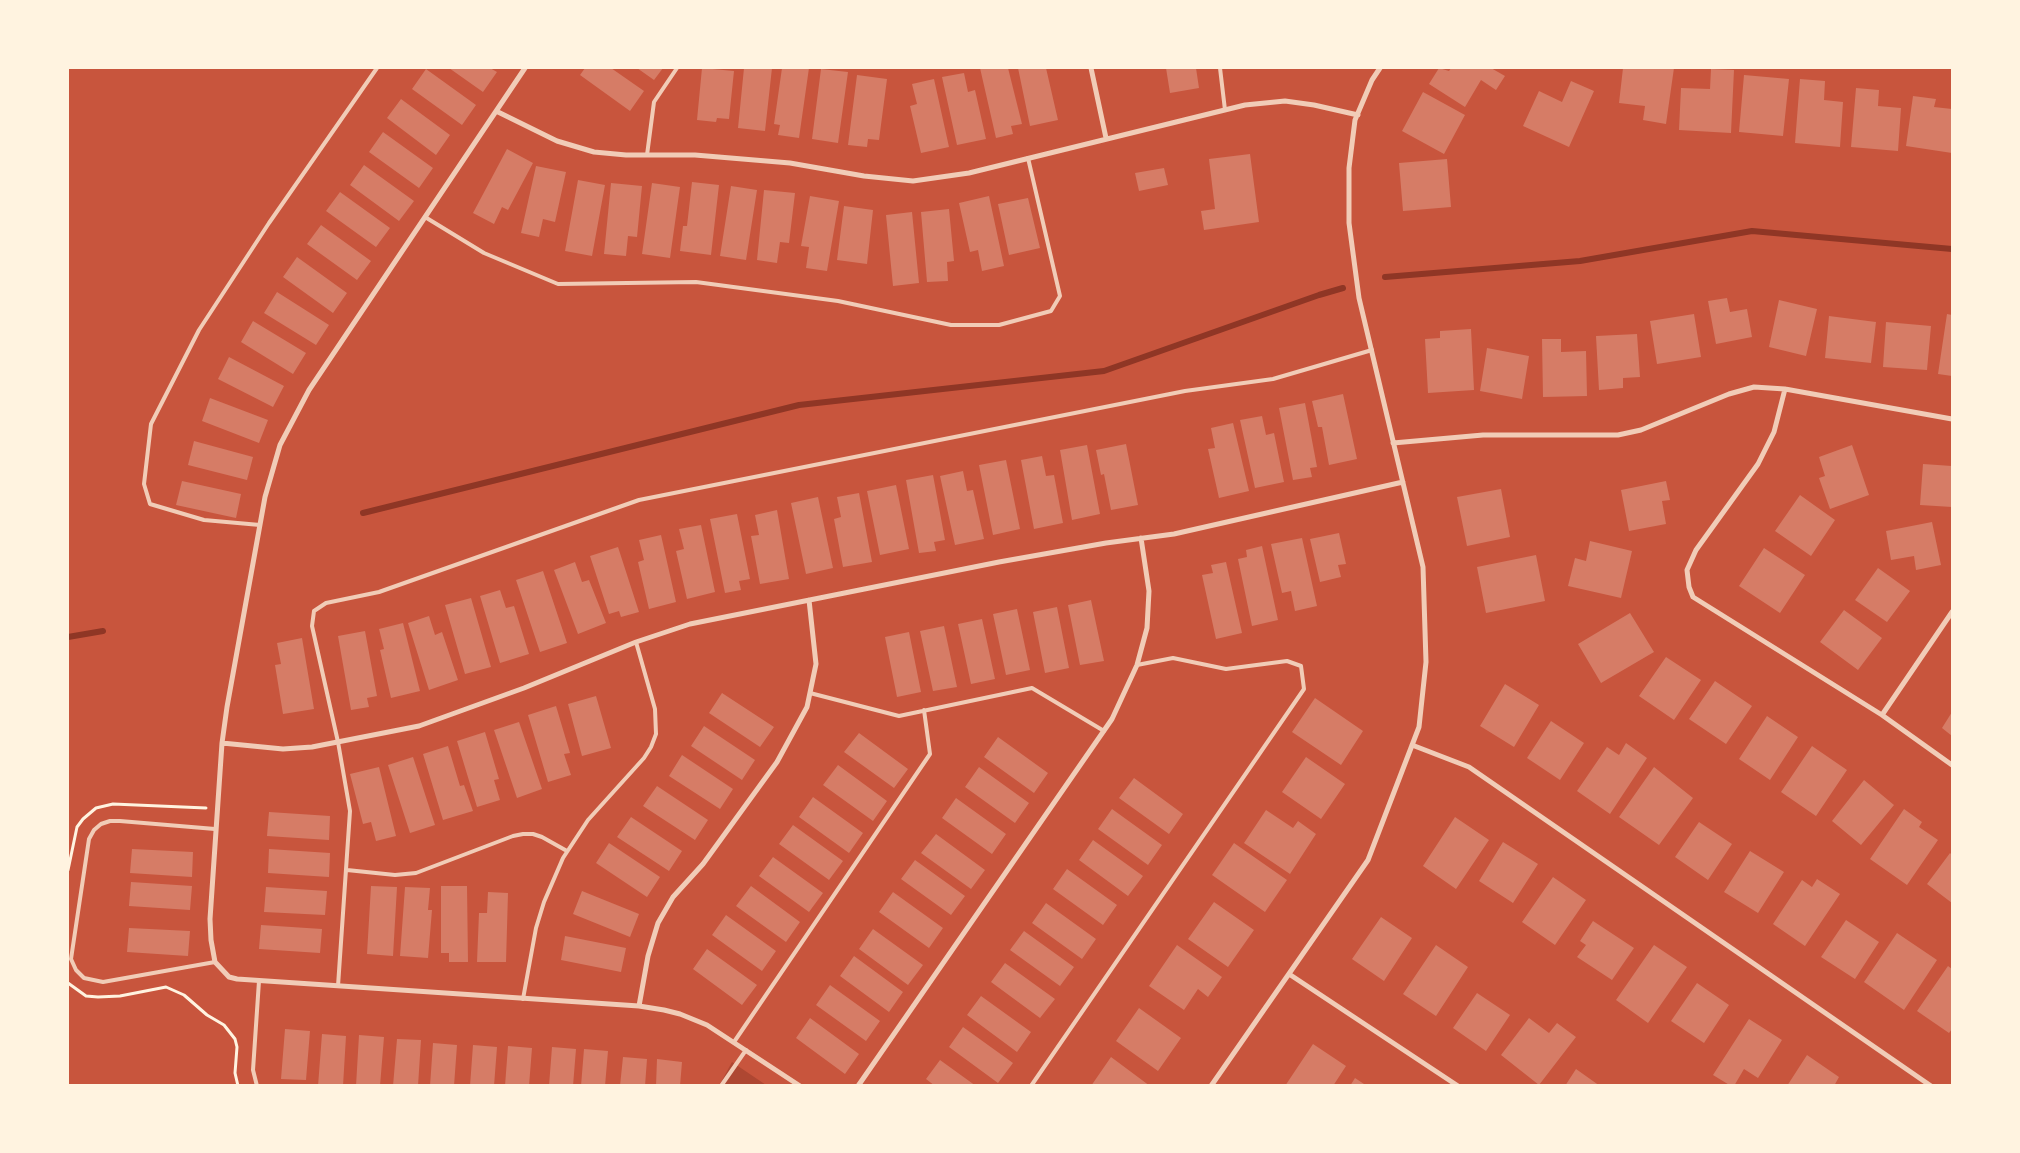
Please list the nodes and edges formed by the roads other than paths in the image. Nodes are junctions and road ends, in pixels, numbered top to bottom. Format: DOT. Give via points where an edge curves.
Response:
graph roads {
  1 [pos="377,68"];
  2 [pos="525,68"];
  3 [pos="677,68"];
  4 [pos="1091,68"];
  5 [pos="1220,68"];
  6 [pos="1380,68"];
  7 [pos="496,110"];
  8 [pos="1225,110"];
  9 [pos="1358,115"];
  10 [pos="1106,138"];
  11 [pos="647,155"];
  12 [pos="1028,158"];
  13 [pos="425,217"];
  14 [pos="1372,350"];
  15 [pos="1785,389"];
  16 [pos="1952,419"];
  17 [pos="1393,443"];
  18 [pos="1403,482"];
  19 [pos="260,524"];
  20 [pos="1142,538"];
  21 [pos="809,600"];
  22 [pos="1952,612"];
  23 [pos="636,642"];
  24 [pos="1137,665"];
  25 [pos="810,693"];
  26 [pos="924,710"];
  27 [pos="1882,715"];
  28 [pos="1104,731"];
  29 [pos="338,742"];
  30 [pos="222,743"];
  31 [pos="1412,745"];
  32 [pos="1952,765"];
  33 [pos="215,828"];
  34 [pos="567,851"];
  35 [pos="347,870"];
  36 [pos="215,962"];
  37 [pos="1289,974"];
  38 [pos="260,981"];
  39 [pos="338,986"];
  40 [pos="524,998"];
  41 [pos="639,1006"];
  42 [pos="734,1042"];
  43 [pos="746,1050"];
  44 [pos="257,1086"];
  45 [pos="721,1086"];
  46 [pos="800,1086"];
  47 [pos="858,1086"];
  48 [pos="1031,1086"];
  49 [pos="1211,1086"];
  50 [pos="1458,1086"];
  51 [pos="1931,1086"];
  1 -- 19 [label="lane" via="199,330 151,424 144,484 150,504 204,520"];
  2 -- 7 [label="street"];
  3 -- 11 [label="lane" via="654,102"];
  4 -- 10 [label="street"];
  5 -- 8 [label="lane"];
  6 -- 9 [label="street"];
  7 -- 11 [label="street" via="557,141 594,152"];
  7 -- 13 [label="street"];
  8 -- 9 [label="street" via="1285,101"];
  8 -- 10 [label="street"];
  9 -- 14 [label="street" via="1349,168 1350,223 1360,298"];
  10 -- 12 [label="street"];
  11 -- 12 [label="street" via="694,155 790,163 913,181 969,173"];
  12 -- 13 [label="lane" via="1060,296 1051,312 999,325 951,325 838,301 696,282 558,284 484,253"];
  13 -- 19 [label="street" via="309,390 280,445"];
  14 -- 17 [label="street"];
  14 -- 29 [label="lane" via="1273,379 1185,392 639,500 379,592 326,603 314,611 312,626"];
  15 -- 16 [label="street"];
  15 -- 17 [label="street" via="1754,387 1641,430 1618,435 1483,435"];
  15 -- 27 [label="street" via="1774,432 1758,464 1696,550 1687,570 1688,587 1693,597"];
  17 -- 18 [label="street"];
  18 -- 20 [label="street" via="1174,534"];
  18 -- 31 [label="street" via="1423,567 1426,662 1419,727"];
  19 -- 30 [label="street"];
  20 -- 21 [label="street" via="999,562"];
  20 -- 24 [label="street" via="1149,592 1147,628"];
  21 -- 23 [label="street" via="690,624"];
  21 -- 25 [label="street" via="816,664"];
  22 -- 27 [label="street"];
  23 -- 29 [label="street" via="514,692 419,726"];
  23 -- 34 [label="lane" via="655,710 656,734 644,758 588,820"];
  24 -- 28 [label="street"];
  24 -- 48 [label="lane" via="1172,658 1226,669 1286,661 1302,666 1304,689"];
  25 -- 26 [label="lane" via="899,716"];
  25 -- 41 [label="street" via="807,707 777,762 703,864 673,897 658,923"];
  26 -- 28 [label="lane" via="1032,688"];
  26 -- 42 [label="lane" via="930,754"];
  27 -- 32 [label="street"];
  28 -- 47 [label="street"];
  29 -- 30 [label="street" via="283,749"];
  29 -- 35 [label="lane" via="350,811"];
  30 -- 33 [label="street"];
  31 -- 37 [label="street" via="1368,860"];
  31 -- 51 [label="street" via="1469,767"];
  33 -- 36 [label="street" via="210,919"];
  33 -- 36 [label="lane" via="120,821 101,824 94,830 89,839 70,959 84,978 103,982"];
  34 -- 35 [label="lane" via="542,837 523,834 416,873 396,875"];
  34 -- 40 [label="lane" via="544,902"];
  35 -- 39 [label="lane"];
  36 -- 38 [label="street" via="228,977"];
  37 -- 49 [label="street"];
  37 -- 50 [label="street"];
  38 -- 39 [label="street"];
  38 -- 44 [label="lane" via="253,1070"];
  39 -- 40 [label="street"];
  40 -- 41 [label="street"];
  41 -- 42 [label="street" via="680,1014 707,1025"];
  42 -- 43 [label="street"];
  43 -- 45 [label="lane"];
  43 -- 46 [label="street"];
}
